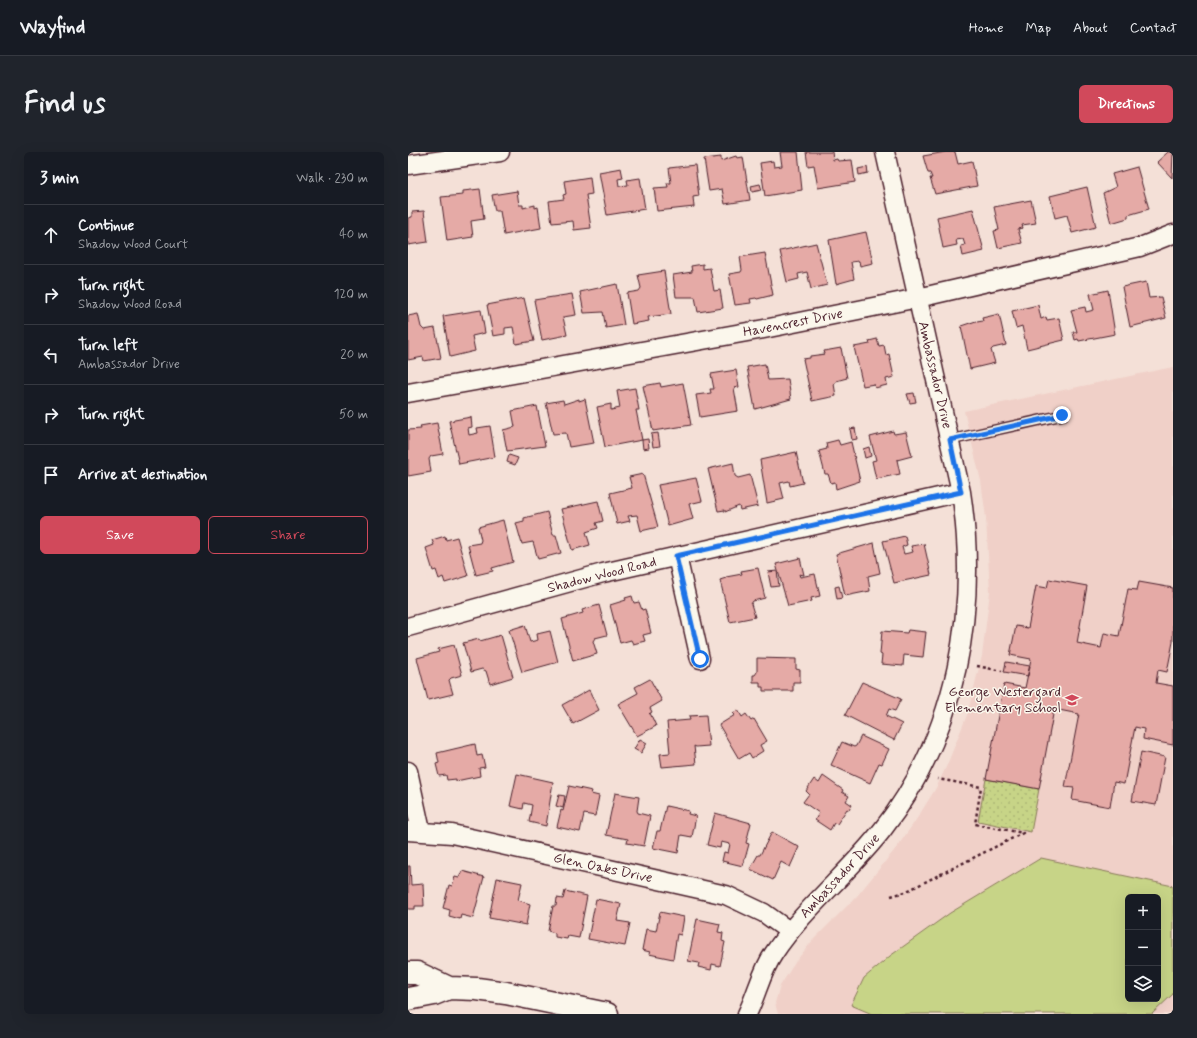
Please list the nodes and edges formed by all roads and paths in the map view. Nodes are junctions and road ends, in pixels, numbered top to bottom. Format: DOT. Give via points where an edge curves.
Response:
graph roads {
  1 [pos="500,152"];
  2 [pos="885,152"];
  3 [pos="408,164"];
  4 [pos="1173,234"];
  5 [pos="918,298"];
  6 [pos="408,393"];
  7 [pos="1062,415"];
  8 [pos="950,440"];
  9 [pos="961,492"];
  10 [pos="676,556"];
  11 [pos="408,627"];
  12 [pos="700,659"];
  13 [pos="977,666"];
  14 [pos="1002,671"];
  15 [pos="408,771"];
  16 [pos="938,779"];
  17 [pos="414,831"];
  18 [pos="891,896"];
  19 [pos="789,931"];
  20 [pos="408,974"];
  21 [pos="449,988"];
  22 [pos="408,999"];
  23 [pos="607,1014"];
  24 [pos="747,1014"];
  1 -- 3 [label="street"];
  2 -- 5 [label="street, Ambassador Drive"];
  4 -- 5 [label="street, Havencrest Drive" via="1140,247"];
  5 -- 6 [label="street, Havencrest Drive" via="764,329"];
  5 -- 8 [label="street, Ambassador Drive"];
  7 -- 8 [label="lane"];
  8 -- 9 [label="street, Ambassador Drive"];
  9 -- 10 [label="street, Shadow Wood Road"];
  9 -- 19 [label="street, Ambassador Drive" via="968,549 965,627 949,700 931,748 910,789 885,828 858,861"];
  10 -- 11 [label="street, Shadow Wood Road" via="603,573"];
  10 -- 12 [label="street"];
  13 -- 14 [label="path"];
  15 -- 17 [label="street"];
  16 -- 18 [label="path" via="981,787 975,824 1023,833 905,892"];
  17 -- 19 [label="street, Glen Oaks Drive" via="452,834 726,895 764,913"];
  19 -- 24 [label="street, Ambassador Drive" via="761,978"];
  20 -- 21 [label="street" via="417,973"];
  21 -- 22 [label="street"];
  21 -- 23 [label="street" via="506,993"];
}
